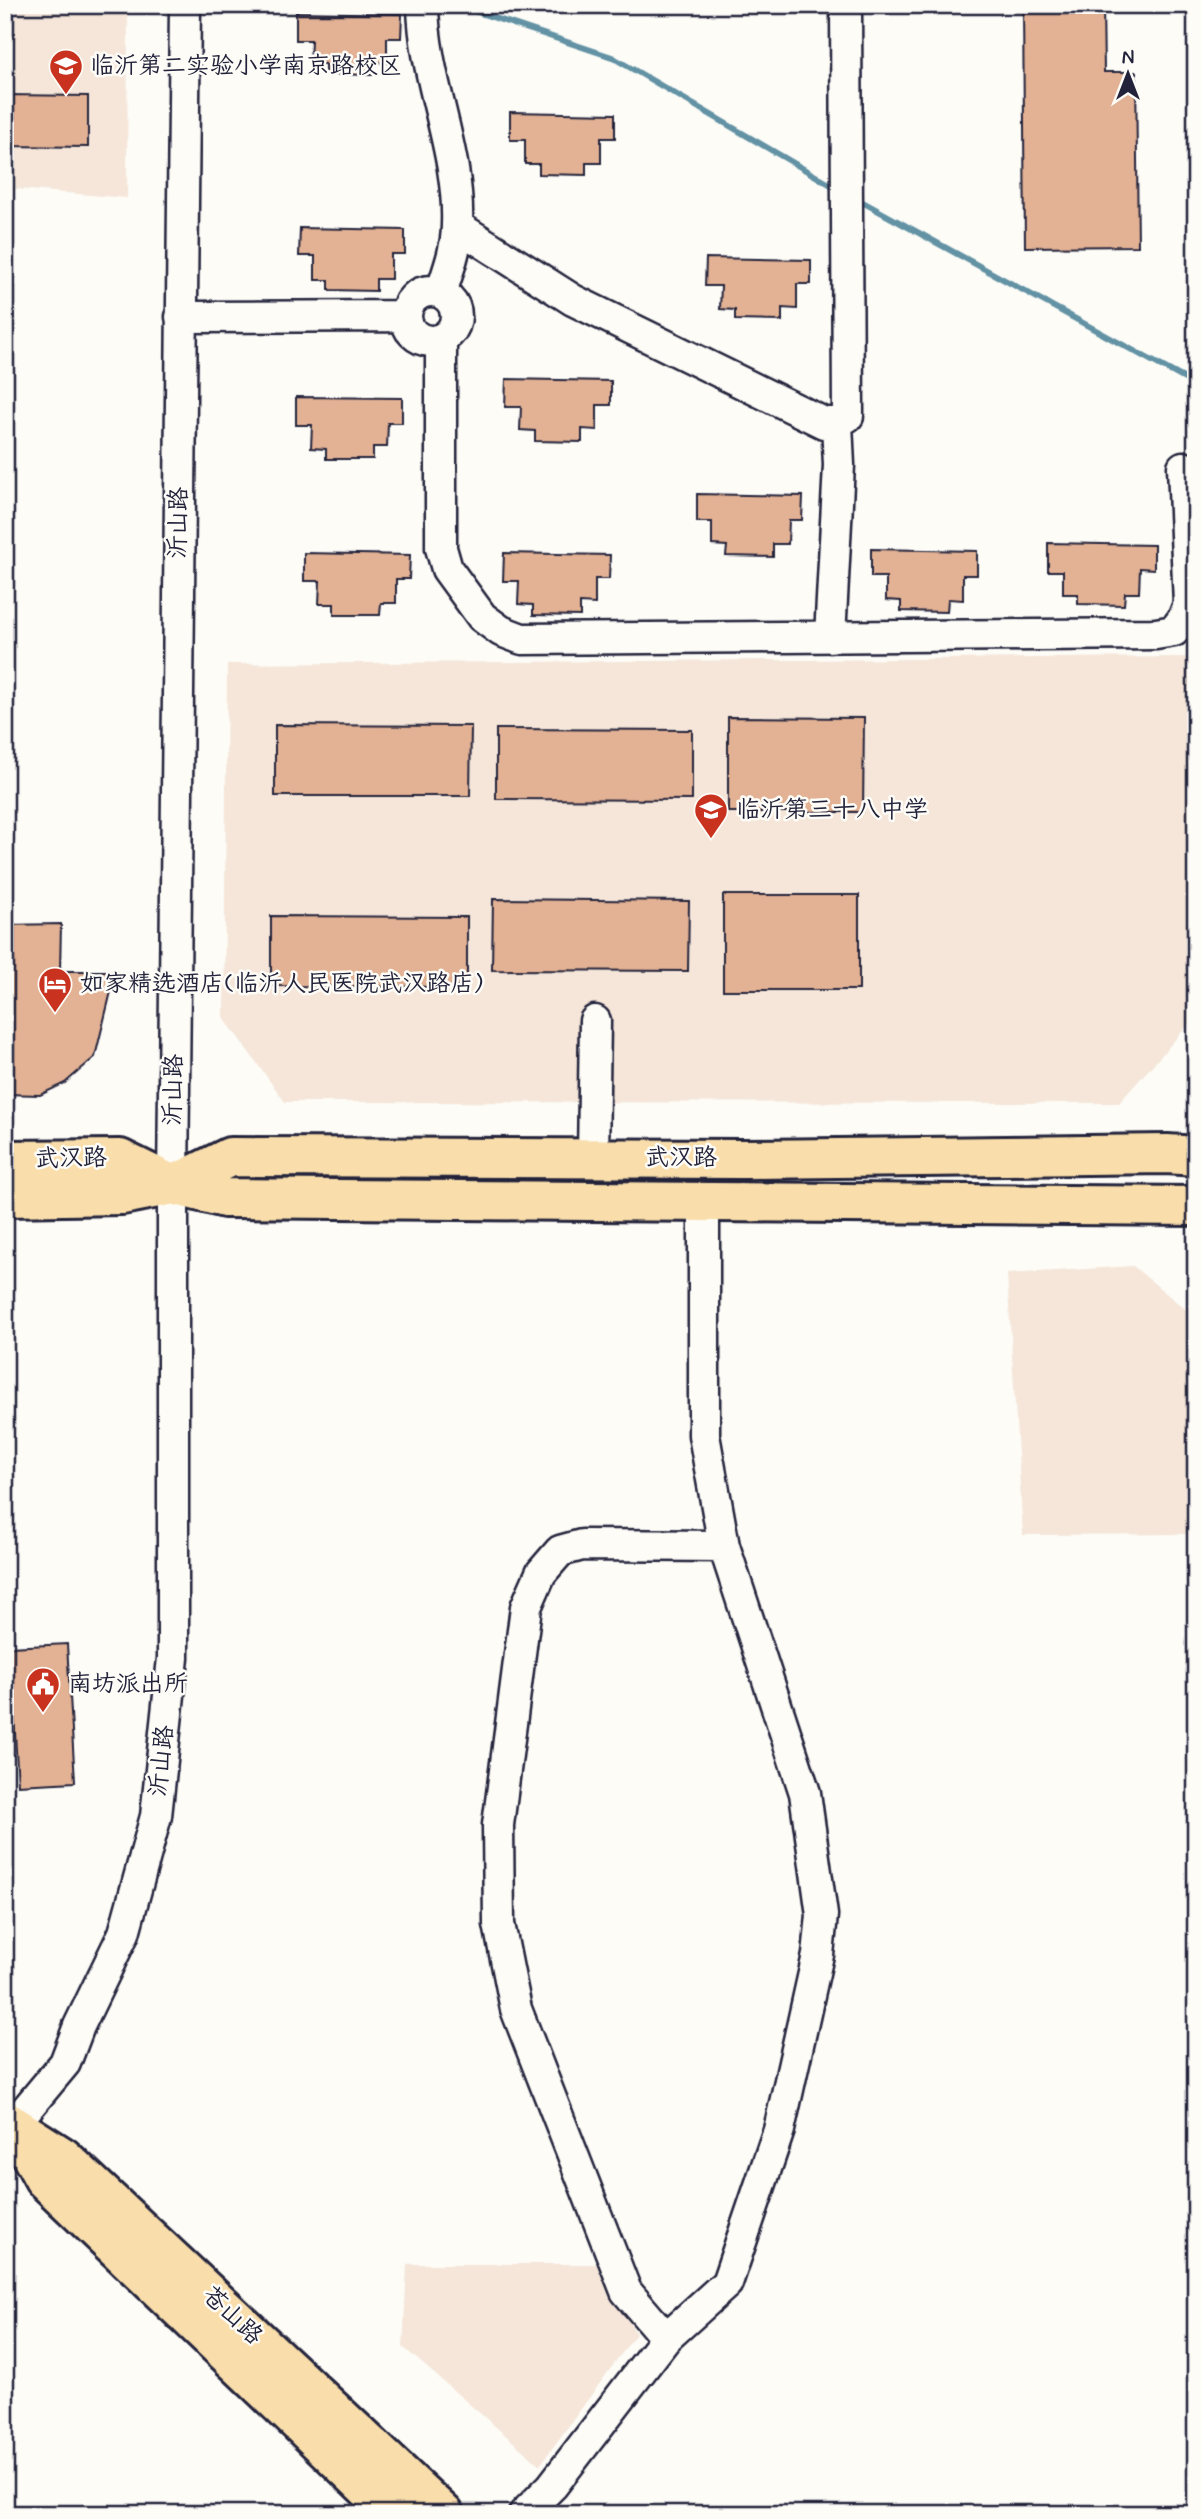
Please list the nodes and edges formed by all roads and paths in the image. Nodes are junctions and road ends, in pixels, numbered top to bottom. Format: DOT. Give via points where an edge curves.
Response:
graph roads {
  1 [pos="185,5"];
  2 [pos="423,5"];
  3 [pos="846,5"];
  4 [pos="457,226"];
  5 [pos="442,293"];
  6 [pos="406,316"];
  7 [pos="181,317"];
  8 [pos="440,339"];
  9 [pos="837,423"];
  10 [pos="1183,467"];
  11 [pos="830,636"];
  12 [pos="595,1021"];
  13 [pos="1186,1150"];
  14 [pos="593,1158"];
  15 [pos="5,1160"];
  16 [pos="173,1185"];
  17 [pos="5,1197"];
  18 [pos="705,1200"];
  19 [pos="1193,1207"];
  20 [pos="724,1546"];
  21 [pos="7,2123"];
  22 [pos="666,2338"];
  23 [pos="394,2514"];
  24 [pos="444,2514"];
  25 [pos="524,2514"];
  1 -- 7 [label="street, 沂山路"];
  2 -- 4 [label="street" via="428,58 457,190"];
  3 -- 9 [label="street" via="848,416"];
  4 -- 5 [label="street"];
  4 -- 9 [label="street" via="573,300 824,423"];
  5 -- 6 [label="street" via="418,295"];
  5 -- 8 [label="street" via="456,312 453,328"];
  6 -- 7 [label="street"];
  6 -- 8 [label="street" via="417,336"];
  7 -- 16 [label="street, 沂山路"];
  8 -- 11 [label="street" via="442,548 447,569 482,617 522,639"];
  9 -- 11 [label="street"];
  10 -- 11 [label="street" via="1189,604 1174,631"];
  12 -- 14 [label="street"];
  13 -- 14 [label="main road, 武汉路"];
  14 -- 16 [label="main road, 武汉路" via="230,1157"];
  15 -- 16 [label="main road, 武汉路" via="120,1159"];
  16 -- 17 [label="main road, 武汉路" via="122,1195"];
  16 -- 18 [label="main road, 武汉路" via="225,1198"];
  16 -- 21 [label="street, 沂山路" via="173,1658 156,1816 124,1933 65,2063"];
  18 -- 19 [label="main road, 武汉路"];
  18 -- 20 [label="street" via="705,1435"];
  20 -- 22 [label="street" via="804,1793 822,1915 818,1955 779,2130 727,2283"];
  20 -- 22 [label="street" via="582,1545 560,1551 541,1573 526,1608 498,1825 499,1924 516,2009 626,2291"];
  21 -- 23 [label="main road, 苍山路" via="44,2179"];
  21 -- 24 [label="main road, 苍山路" via="63,2157"];
  22 -- 25 [label="street" via="552,2486"];
}
